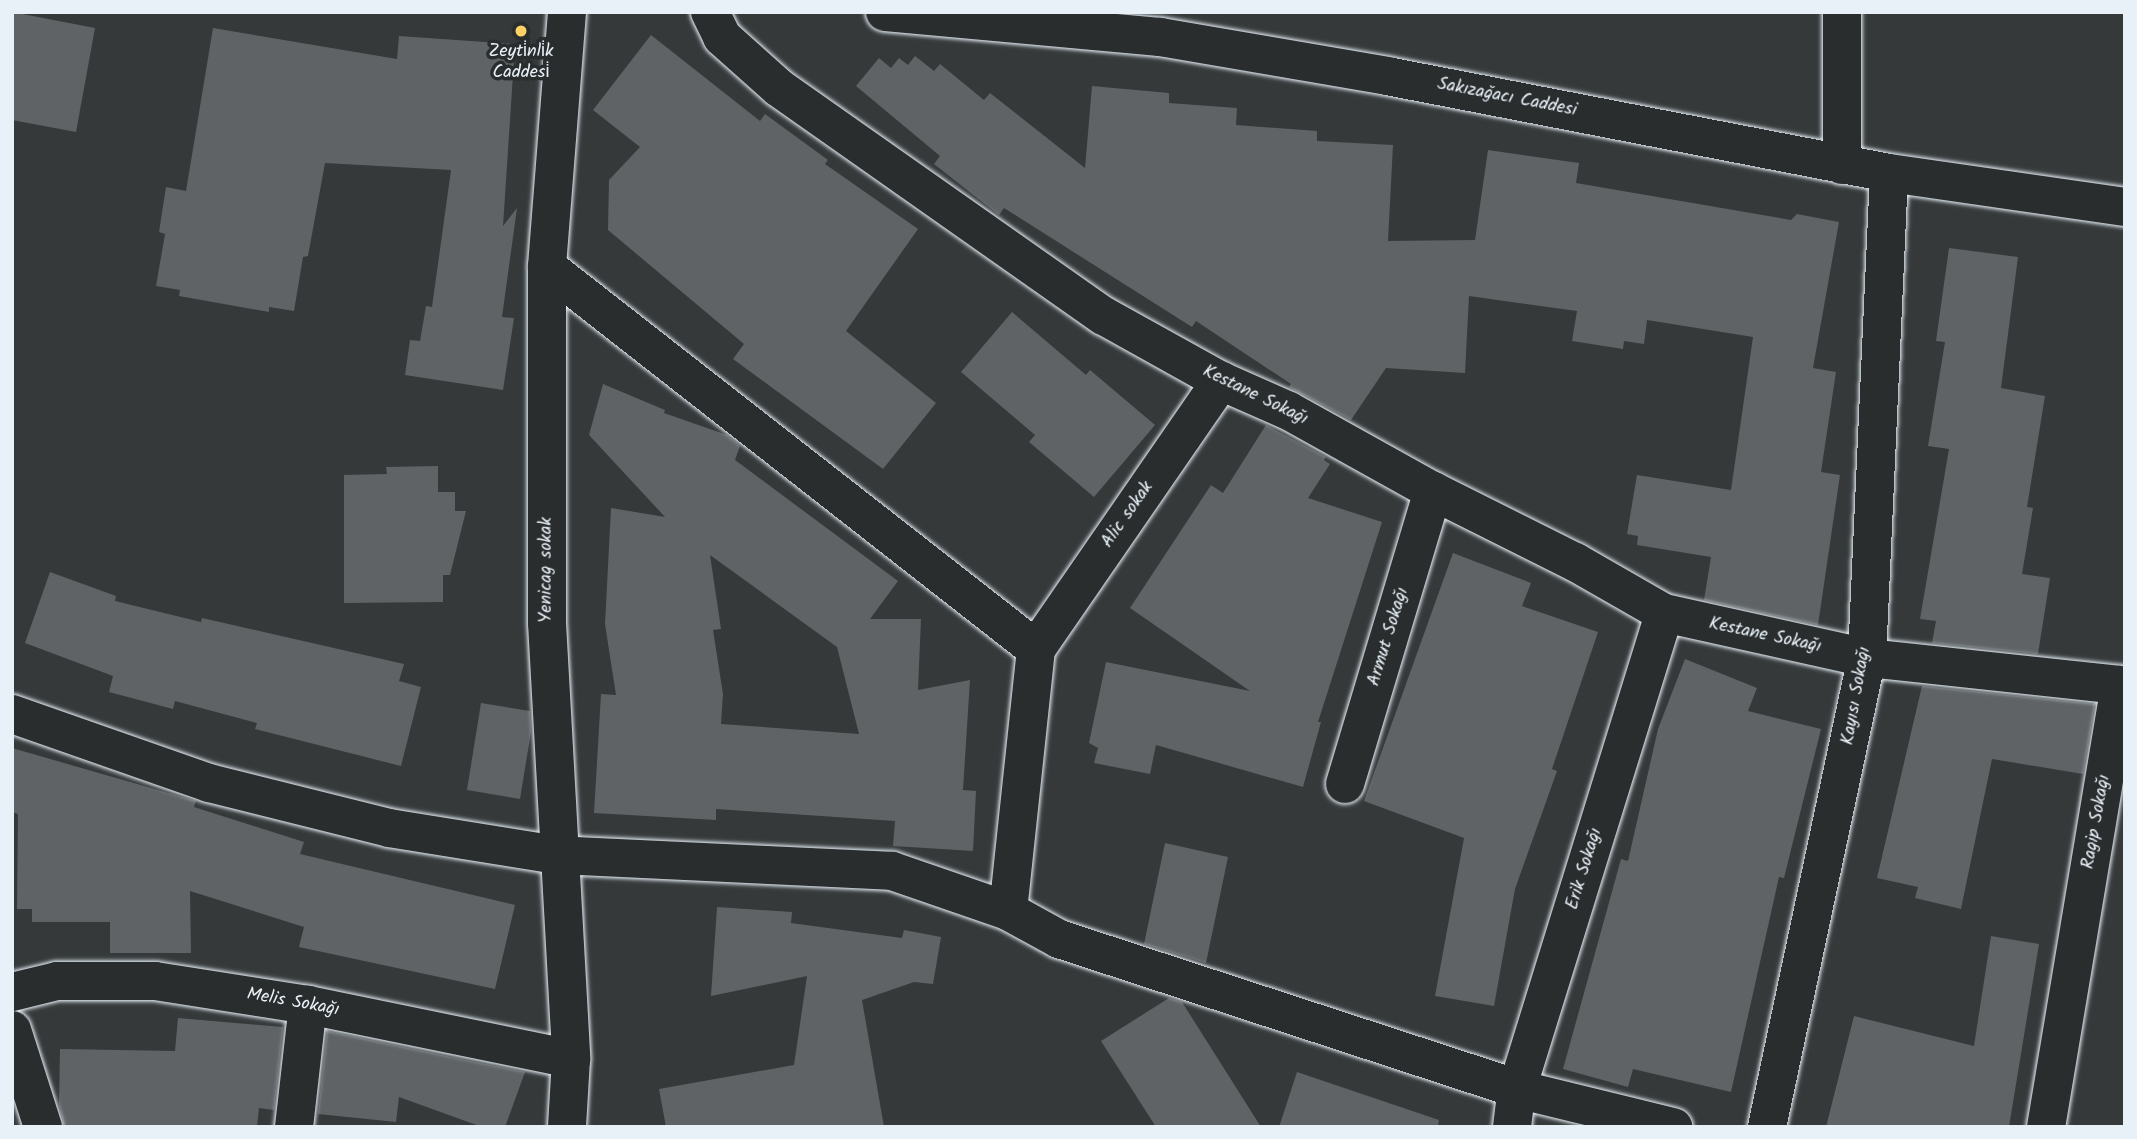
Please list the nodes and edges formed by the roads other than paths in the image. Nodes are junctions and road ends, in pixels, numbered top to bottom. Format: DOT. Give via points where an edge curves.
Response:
graph roads {
  1 [pos="567,12"];
  2 [pos="710,12"];
  3 [pos="885,12"];
  4 [pos="1842,12"];
  5 [pos="1842,165"];
  6 [pos="1889,173"];
  7 [pos="2125,207"];
  8 [pos="547,267"];
  9 [pos="1221,381"];
  10 [pos="1433,491"];
  11 [pos="1664,613"];
  12 [pos="1036,649"];
  13 [pos="1867,658"];
  14 [pos="12,714"];
  15 [pos="1345,784"];
  16 [pos="557,855"];
  17 [pos="1008,911"];
  18 [pos="12,992"];
  19 [pos="308,1005"];
  20 [pos="12,1030"];
  21 [pos="571,1059"];
  22 [pos="1517,1089"];
  23 [pos="43,1127"];
  24 [pos="294,1127"];
  25 [pos="567,1127"];
  26 [pos="1513,1127"];
  27 [pos="1673,1127"];
  28 [pos="1767,1127"];
  29 [pos="2046,1127"];
  1 -- 8 [label="street, Yenicag sokak"];
  2 -- 9 [label="street, Kestane Sokağı" via="722,37 779,88 1104,316"];
  3 -- 5 [label="street, Sakızağacı Caddesi" via="1160,37 1771,148"];
  4 -- 5 [label="street"];
  5 -- 6 [label="street, Sakızağacı Caddesi"];
  6 -- 7 [label="street, Sakızağacı Caddesi"];
  6 -- 13 [label="street, Kayısı Sokağı"];
  8 -- 12 [label="street"];
  8 -- 16 [label="street, Yenicag sokak" via="547,624 557,760"];
  9 -- 10 [label="street, Kestane Sokağı" via="1289,411"];
  9 -- 12 [label="street, Alic sokak"];
  10 -- 11 [label="street, Kestane Sokağı" via="1575,562"];
  10 -- 15 [label="street, Armut Sokağı"];
  11 -- 13 [label="street, Kestane Sokağı"];
  11 -- 22 [label="street, Erik Sokağı"];
  12 -- 17 [label="street"];
  13 -- 28 [label="street, Kayısı Sokağı"];
  13 -- 29 [label="street, Ragip Sokağı" via="2120,685"];
  14 -- 16 [label="street" via="209,783 389,828"];
  16 -- 17 [label="street" via="892,871"];
  16 -- 21 [label="street, Yenicag sokak"];
  17 -- 22 [label="street" via="1059,939"];
  18 -- 19 [label="street, Melis Sokağı" via="57,981 155,981"];
  19 -- 21 [label="street, Melis Sokağı"];
  19 -- 24 [label="street"];
  20 -- 23 [label="street"];
  21 -- 25 [label="street, Yenicag sokak"];
  22 -- 26 [label="street, Erik Sokağı"];
  22 -- 27 [label="street"];
}
